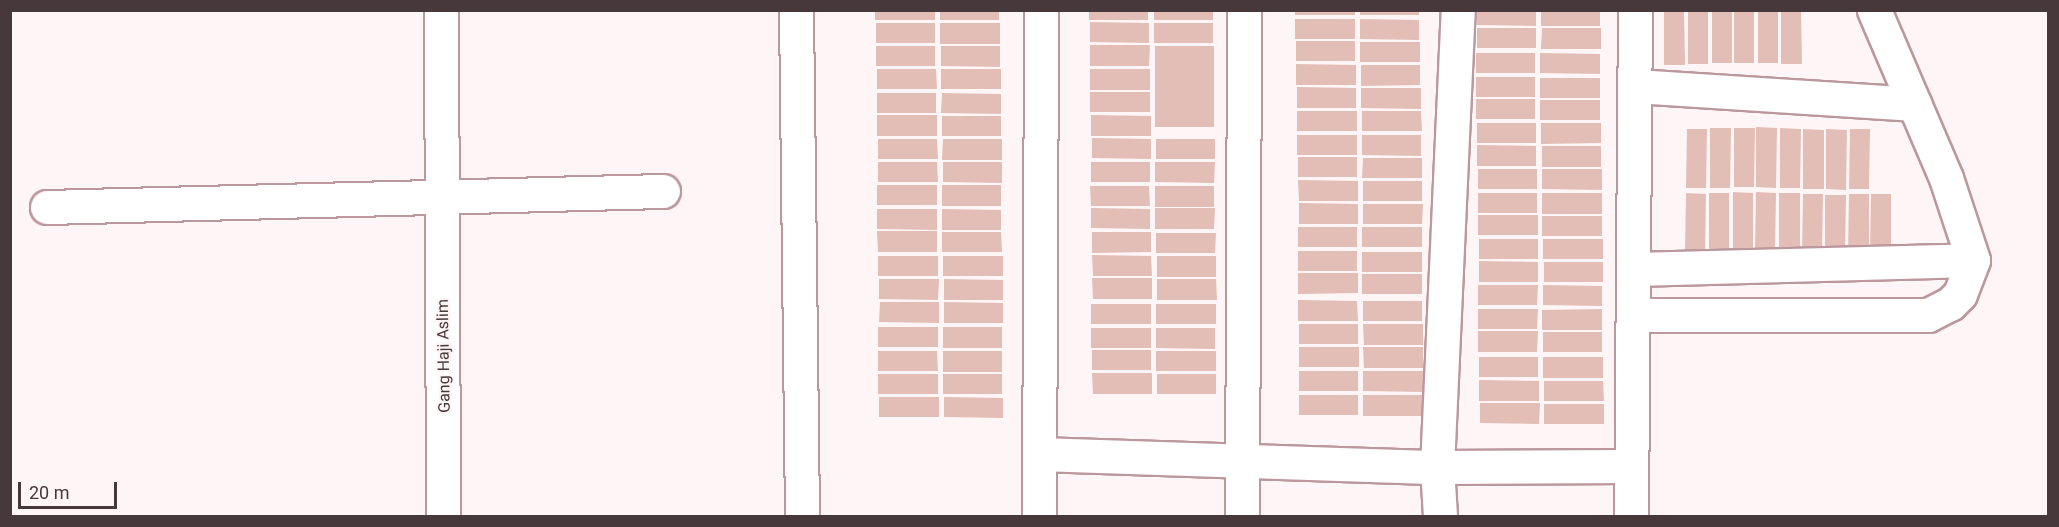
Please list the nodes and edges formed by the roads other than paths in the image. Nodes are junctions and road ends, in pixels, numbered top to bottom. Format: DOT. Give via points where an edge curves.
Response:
graph roads {
  1 [pos="441,10"];
  2 [pos="796,10"];
  3 [pos="1041,10"];
  4 [pos="1244,10"];
  5 [pos="1458,10"];
  6 [pos="1635,10"];
  7 [pos="1874,10"];
  8 [pos="1636,86"];
  9 [pos="1914,104"];
  10 [pos="663,191"];
  11 [pos="441,196"];
  12 [pos="47,207"];
  13 [pos="1973,260"];
  14 [pos="1634,269"];
  15 [pos="1634,315"];
  16 [pos="1039,454"];
  17 [pos="1240,460"];
  18 [pos="1630,466"];
  19 [pos="1437,467"];
  20 [pos="443,516"];
  21 [pos="802,516"];
  22 [pos="1039,516"];
  23 [pos="1242,516"];
  24 [pos="1440,516"];
  25 [pos="1631,516"];
  1 -- 11 [label="street, Gang Haji Aslim"];
  2 -- 21 [label="street"];
  3 -- 16 [label="street"];
  4 -- 17 [label="street"];
  5 -- 19 [label="street"];
  6 -- 8 [label="street"];
  7 -- 9 [label="street"];
  8 -- 9 [label="street"];
  8 -- 14 [label="street"];
  9 -- 13 [label="street" via="1946,178"];
  10 -- 11 [label="street"];
  11 -- 12 [label="street"];
  11 -- 20 [label="street, Gang Haji Aslim"];
  13 -- 14 [label="street"];
  13 -- 15 [label="street" via="1960,294 1928,315"];
  14 -- 15 [label="street"];
  15 -- 18 [label="street"];
  16 -- 17 [label="street"];
  16 -- 22 [label="street"];
  17 -- 19 [label="street"];
  17 -- 23 [label="street"];
  18 -- 19 [label="street"];
  18 -- 25 [label="street"];
  19 -- 24 [label="street"];
}
